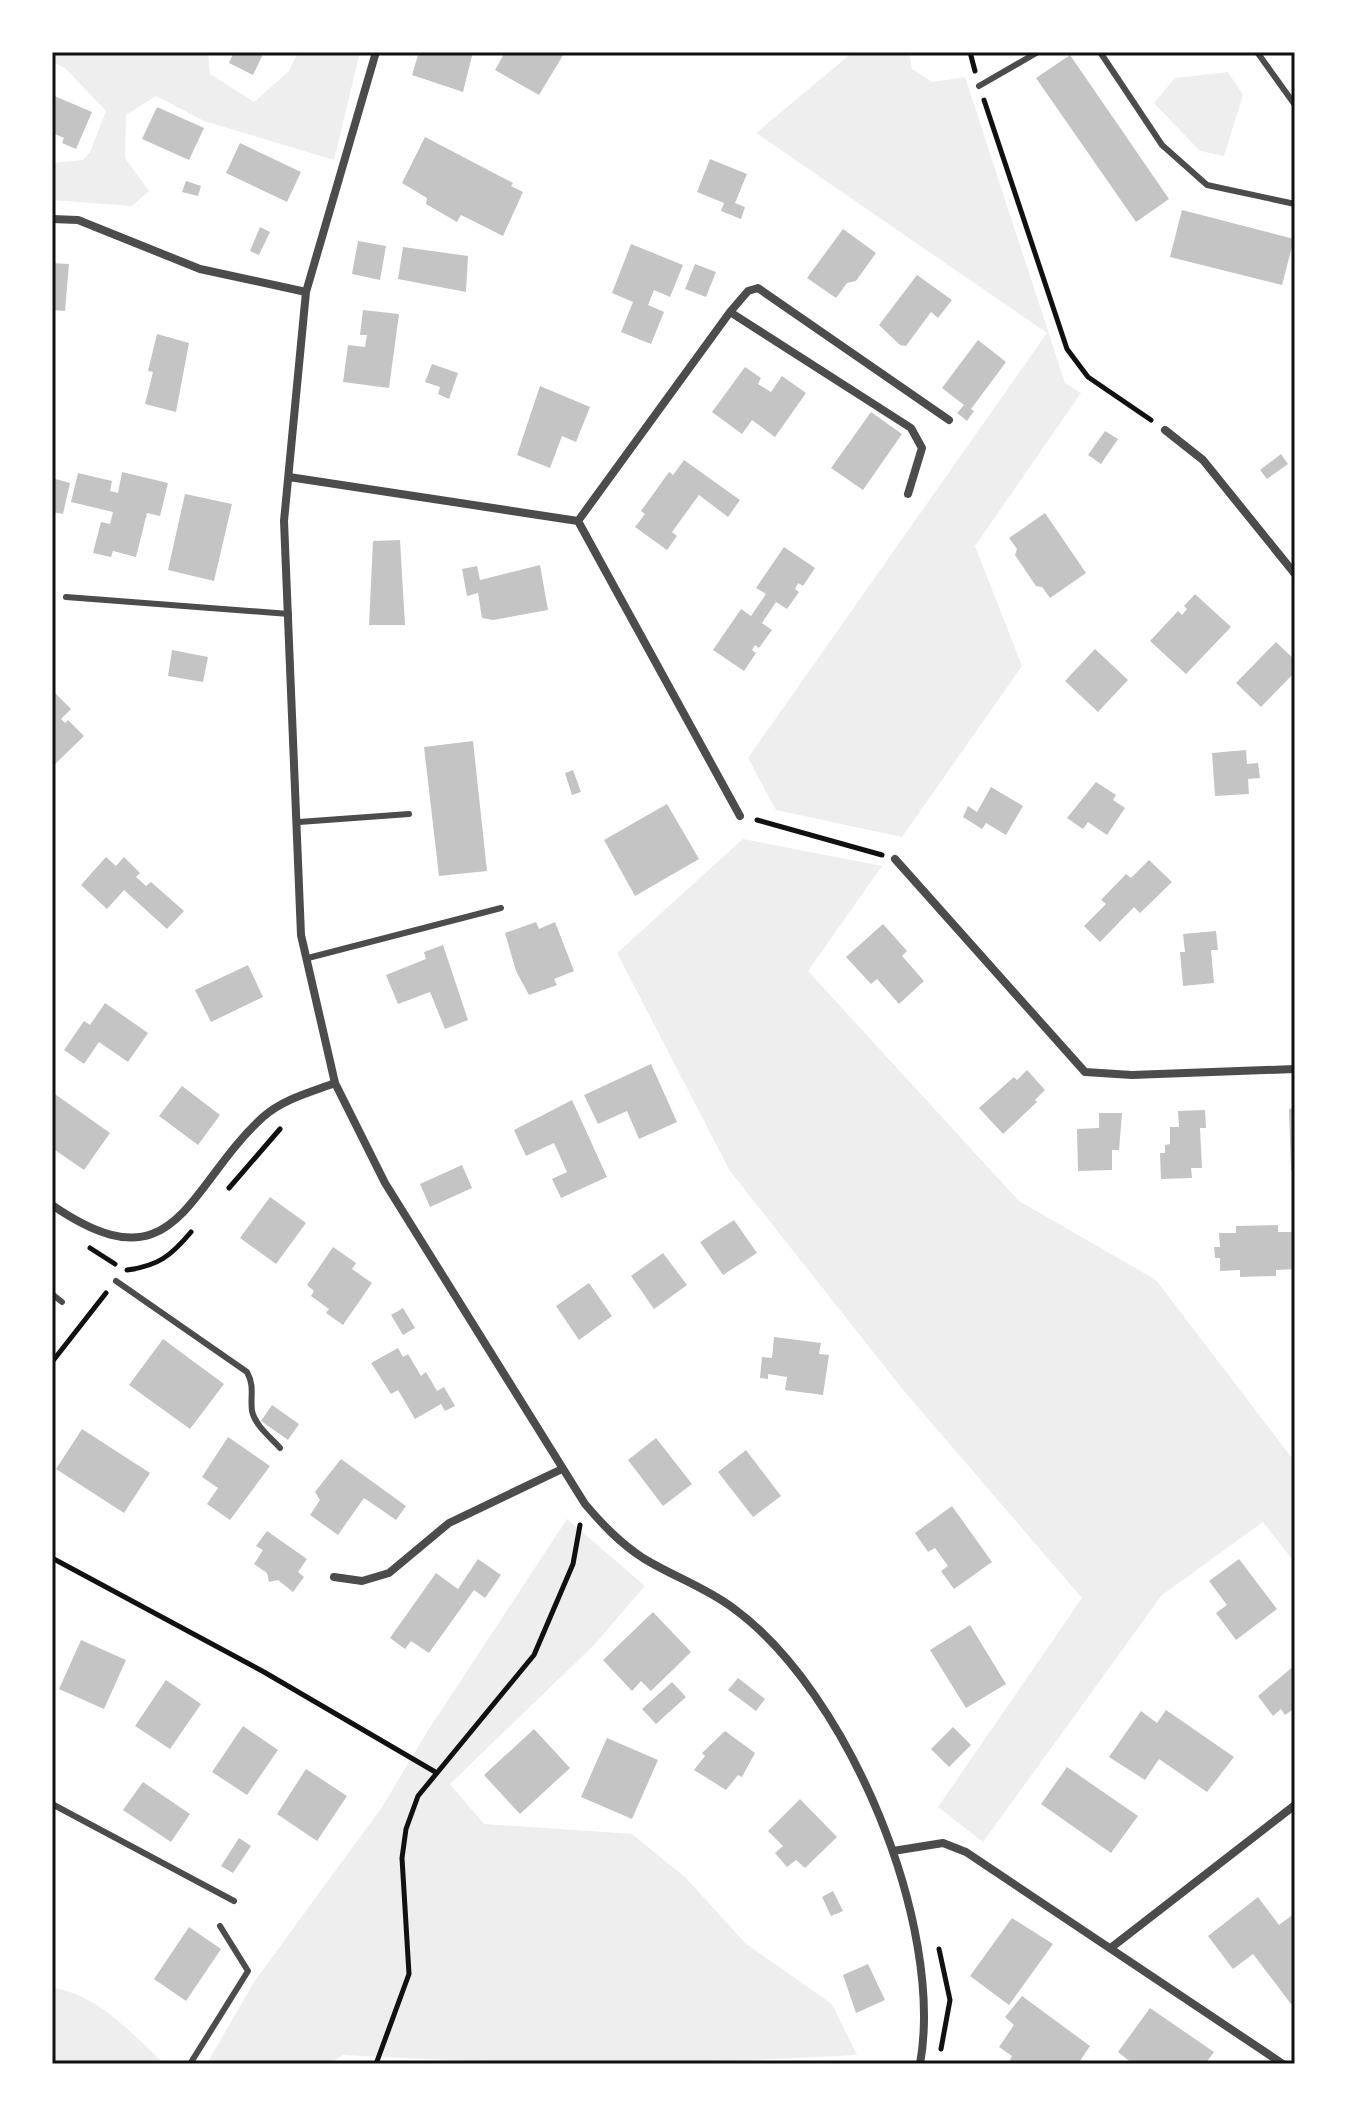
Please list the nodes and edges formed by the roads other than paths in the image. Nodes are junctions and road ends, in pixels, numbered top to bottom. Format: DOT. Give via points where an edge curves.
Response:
graph roads {
  1 [pos="376,52"];
  2 [pos="1038,52"];
  3 [pos="1100,52"];
  4 [pos="1257,52"];
  5 [pos="979,86"];
  6 [pos="1295,105"];
  7 [pos="1295,204"];
  8 [pos="52,219"];
  9 [pos="306,292"];
  10 [pos="730,312"];
  11 [pos="949,420"];
  12 [pos="1165,430"];
  13 [pos="289,477"];
  14 [pos="908,494"];
  15 [pos="578,521"];
  16 [pos="1295,574"];
  17 [pos="66,597"];
  18 [pos="289,614"];
  19 [pos="409,814"];
  20 [pos="740,816"];
  21 [pos="299,822"];
  22 [pos="895,859"];
  23 [pos="501,908"];
  24 [pos="308,958"];
  25 [pos="1295,1069"];
  26 [pos="335,1083"];
  27 [pos="52,1205"];
  28 [pos="116,1281"];
  29 [pos="52,1294"];
  30 [pos="62,1302"];
  31 [pos="280,1448"];
  32 [pos="562,1469"];
  33 [pos="334,1577"];
  34 [pos="52,1804"];
  35 [pos="1295,1805"];
  36 [pos="893,1851"];
  37 [pos="234,1901"];
  38 [pos="220,1926"];
  39 [pos="1112,1947"];
  40 [pos="190,2064"];
  41 [pos="920,2064"];
  42 [pos="1283,2064"];
  1 -- 9 [label="street"];
  2 -- 5 [label="lane"];
  3 -- 7 [label="lane" via="1162,145 1207,185"];
  4 -- 6 [label="lane"];
  8 -- 9 [label="street" via="78,220 200,269"];
  9 -- 13 [label="street"];
  10 -- 11 [label="street" via="748,291 758,288"];
  10 -- 14 [label="street" via="911,428 922,448"];
  10 -- 15 [label="street"];
  12 -- 16 [label="street" via="1203,460"];
  13 -- 15 [label="street"];
  13 -- 18 [label="street" via="284,521"];
  15 -- 20 [label="street"];
  17 -- 18 [label="lane"];
  18 -- 21 [label="street"];
  19 -- 21 [label="lane"];
  21 -- 24 [label="street" via="301,935"];
  22 -- 25 [label="street" via="1085,1072"];
  23 -- 24 [label="lane"];
  24 -- 26 [label="street"];
  26 -- 27 [label="street" via="279,1105 261,1119 187,1208 154,1233 134,1239 106,1236"];
  26 -- 32 [label="street" via="385,1183"];
  28 -- 31 [label="lane" via="247,1372 254,1386 255,1420"];
  29 -- 30 [label="lane"];
  32 -- 33 [label="street" via="449,1523 389,1573 362,1581"];
  32 -- 36 [label="street" via="613,1535 644,1559 734,1608 792,1663 853,1754"];
  34 -- 37 [label="lane"];
  35 -- 39 [label="street"];
  36 -- 39 [label="street" via="943,1843 966,1852"];
  36 -- 41 [label="street" via="923,1972"];
  38 -- 40 [label="lane" via="248,1971"];
  39 -- 42 [label="street"];
}
